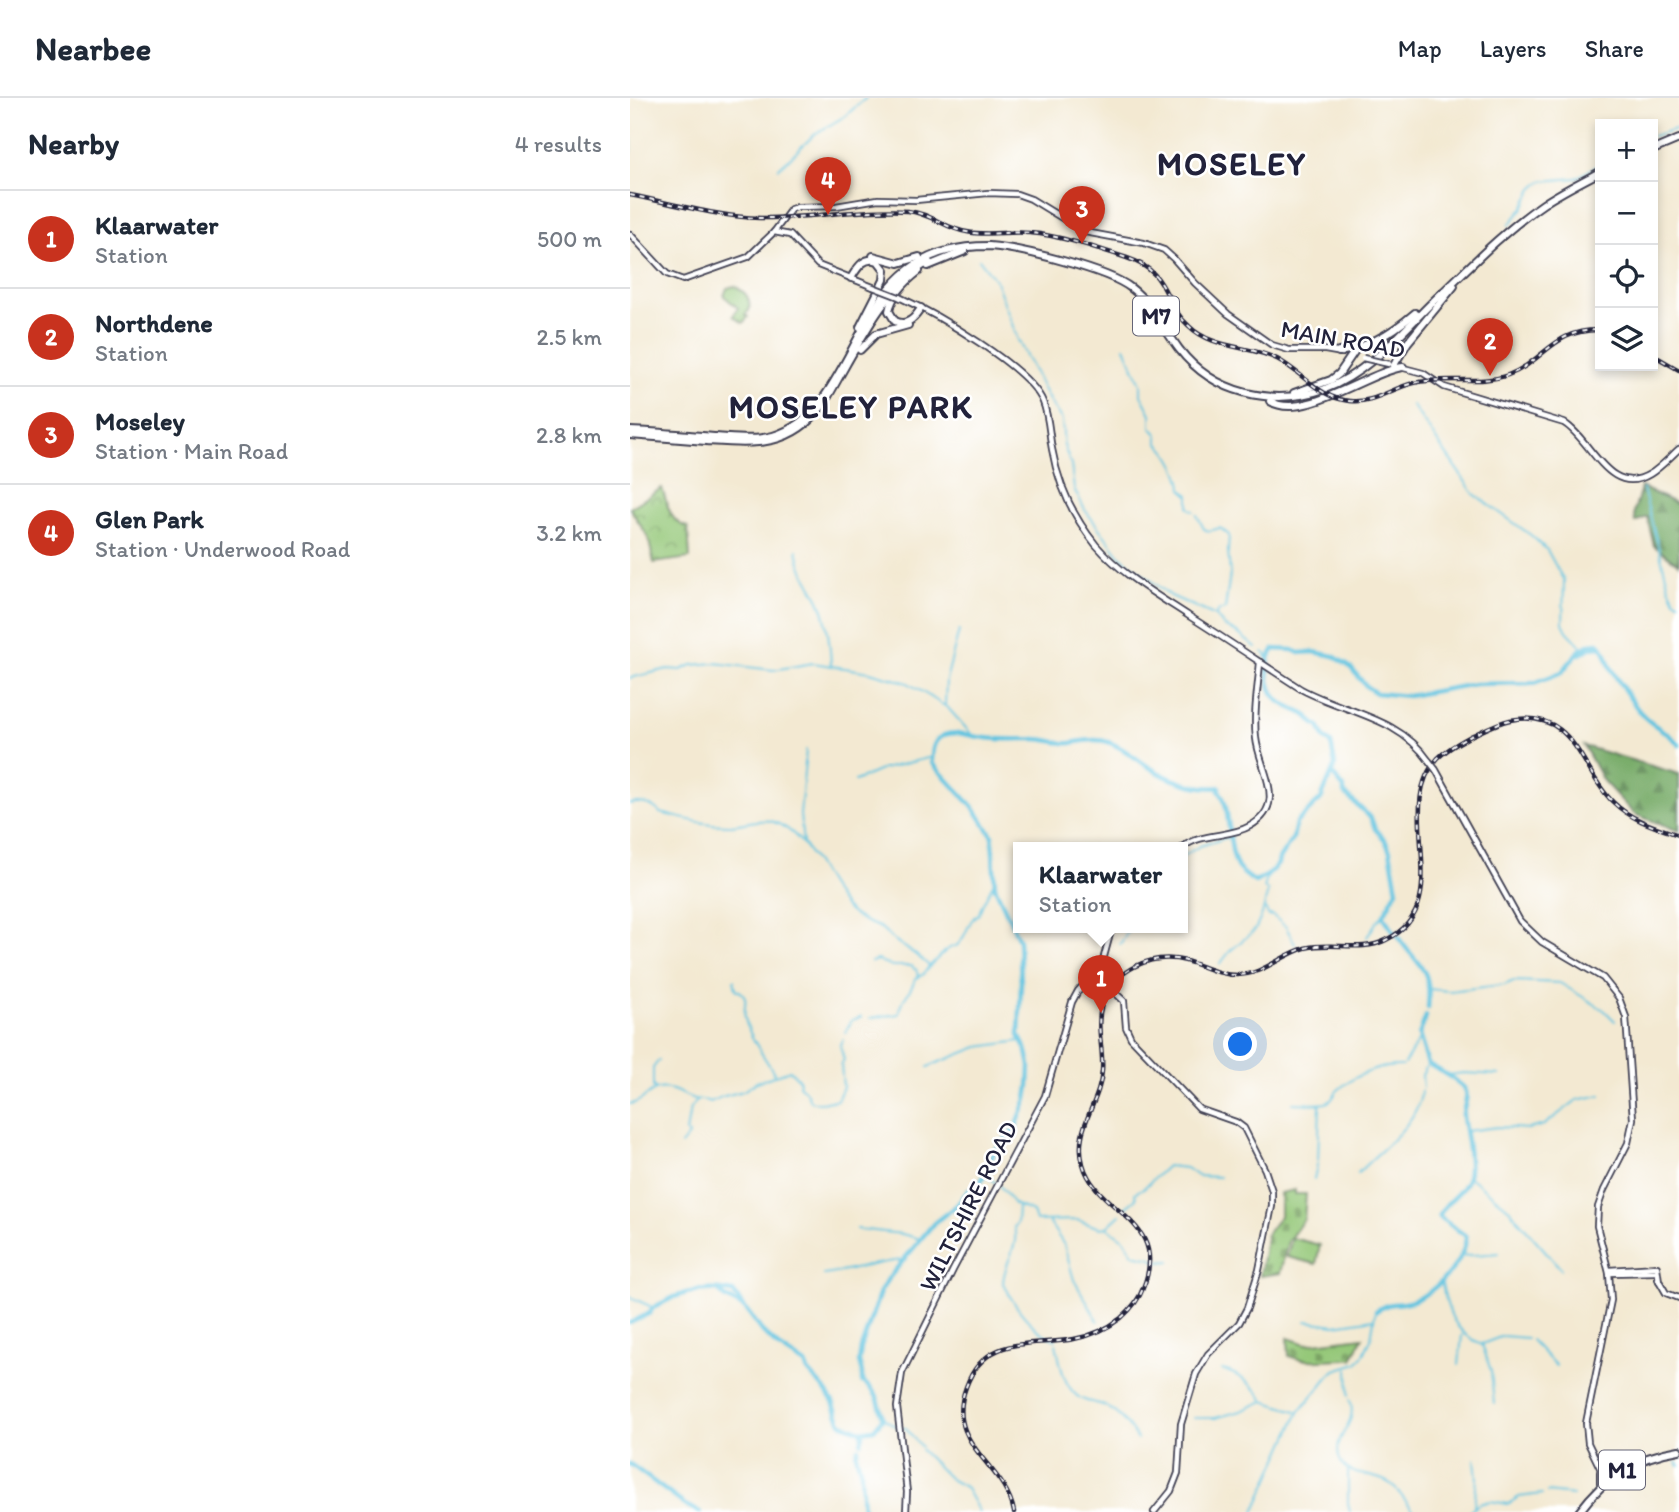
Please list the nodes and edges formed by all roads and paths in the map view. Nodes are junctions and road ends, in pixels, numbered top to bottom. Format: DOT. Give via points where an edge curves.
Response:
graph roads {
  1 [pos="1679,136"];
  2 [pos="1658,145"];
  3 [pos="1595,177"];
  4 [pos="1595,177"];
  5 [pos="774,232"];
  6 [pos="630,234"];
  7 [pos="984,246"];
  8 [pos="965,251"];
  9 [pos="1470,267"];
  10 [pos="850,278"];
  11 [pos="1454,286"];
  12 [pos="1213,292"];
  13 [pos="1215,302"];
  14 [pos="923,309"];
  15 [pos="1348,354"];
  16 [pos="1395,366"];
  17 [pos="836,376"];
  18 [pos="834,387"];
  19 [pos="1247,394"];
  20 [pos="1270,401"];
  21 [pos="631,432"];
  22 [pos="710,439"];
  23 [pos="1679,449"];
  24 [pos="1262,664"];
  25 [pos="1188,844"];
  26 [pos="1111,933"];
  27 [pos="1097,971"];
  28 [pos="1606,1263"];
  29 [pos="1601,1270"];
  30 [pos="1655,1270"];
  31 [pos="1609,1274"];
  32 [pos="1679,1298"];
  33 [pos="1679,1450"];
  34 [pos="1601,1472"];
  35 [pos="1613,1475"];
  36 [pos="1606,1480"];
  37 [pos="1596,1490"];
  38 [pos="906,1512"];
  39 [pos="1154,1512"];
  40 [pos="1579,1512"];
  1 -- 2 [label="highway"];
  3 -- 9 [label="highway, M7" via="1540,206"];
  4 -- 11 [label="highway, M7" via="1540,211"];
  5 -- 6 [label="street, MAIN ROAD" via="744,260 679,281 663,271"];
  5 -- 10 [label="street" via="789,234 811,260"];
  5 -- 13 [label="street, MAIN ROAD" via="791,209 801,206 1017,194 1085,232 1157,247"];
  7 -- 10 [label="highway" via="952,247 900,263 868,257"];
  7 -- 17 [label="highway, M7" via="935,254 899,277 882,297"];
  7 -- 19 [label="highway, M7" via="1016,250 1119,280 1147,304 1196,366 1219,383"];
  8 -- 14 [label="highway" via="916,274 898,292 889,311 893,319 904,323"];
  8 -- 18 [label="highway, M7" via="927,262 899,283"];
  8 -- 20 [label="highway, M7" via="1010,253 1113,282 1137,299 1178,354 1203,378 1233,393"];
  9 -- 15 [label="highway" via="1395,329"];
  9 -- 19 [label="highway, M7" via="1377,356 1344,380 1292,397"];
  10 -- 14 [label="street, bridge"];
  10 -- 17 [label="highway" via="869,260 878,261 885,270"];
  11 -- 16 [label="highway" via="1408,342"];
  11 -- 20 [label="highway, M7" via="1352,380 1317,396"];
  12 -- 13 [label="street"];
  13 -- 15 [label="street, MAIN ROAD" via="1276,347"];
  14 -- 18 [label="highway" via="909,325 869,339"];
  14 -- 24 [label="street" via="1033,384 1045,408 1062,487 1076,517 1101,550 1136,580"];
  15 -- 16 [label="street, MAIN ROAD, bridge"];
  15 -- 19 [label="highway" via="1335,377 1318,386 1279,395"];
  16 -- 20 [label="highway" via="1322,399 1292,405"];
  16 -- 23 [label="street, MAIN ROAD" via="1423,373 1444,387 1564,423 1607,471 1618,477 1650,475"];
  17 -- 22 [label="highway, M7" via="813,411 786,431 755,439"];
  18 -- 22 [label="highway, M7" via="813,417 785,437 757,443"];
  21 -- 22 [label="highway, M7"];
  24 -- 25 [label="street" via="1256,737 1270,794 1267,807 1259,819 1238,831"];
  24 -- 28 [label="street, bridge" via="1317,697 1386,723 1413,742 1436,770 1520,921 1542,942 1600,975 1615,991 1628,1030 1633,1119 1628,1143 1598,1207 1597,1226"];
  26 -- 27 [label="street, WILTSHIRE ROAD"];
  27 -- 38 [label="street, WILTSHIRE ROAD" via="1074,997 1045,1096 902,1373 897,1407"];
  27 -- 39 [label="street" via="1125,1000 1127,1030 1136,1044 1201,1111 1246,1130 1272,1191 1259,1270 1247,1308 1195,1374 1181,1424 1178,1473"];
  28 -- 29 [label="street"];
  28 -- 31 [label="street"];
  30 -- 31 [label="street"];
  30 -- 31 [label="street"];
  30 -- 32 [label="street" via="1666,1293"];
  31 -- 34 [label="street" via="1610,1309 1586,1423 1588,1443"];
  33 -- 35 [label="highway, M1" via="1639,1461"];
  34 -- 35 [label="highway"];
  34 -- 36 [label="street"];
  34 -- 37 [label="highway" via="1602,1482"];
  35 -- 36 [label="highway, M1"];
  36 -- 37 [label="highway, M1"];
  37 -- 40 [label="highway, M1"];
}
